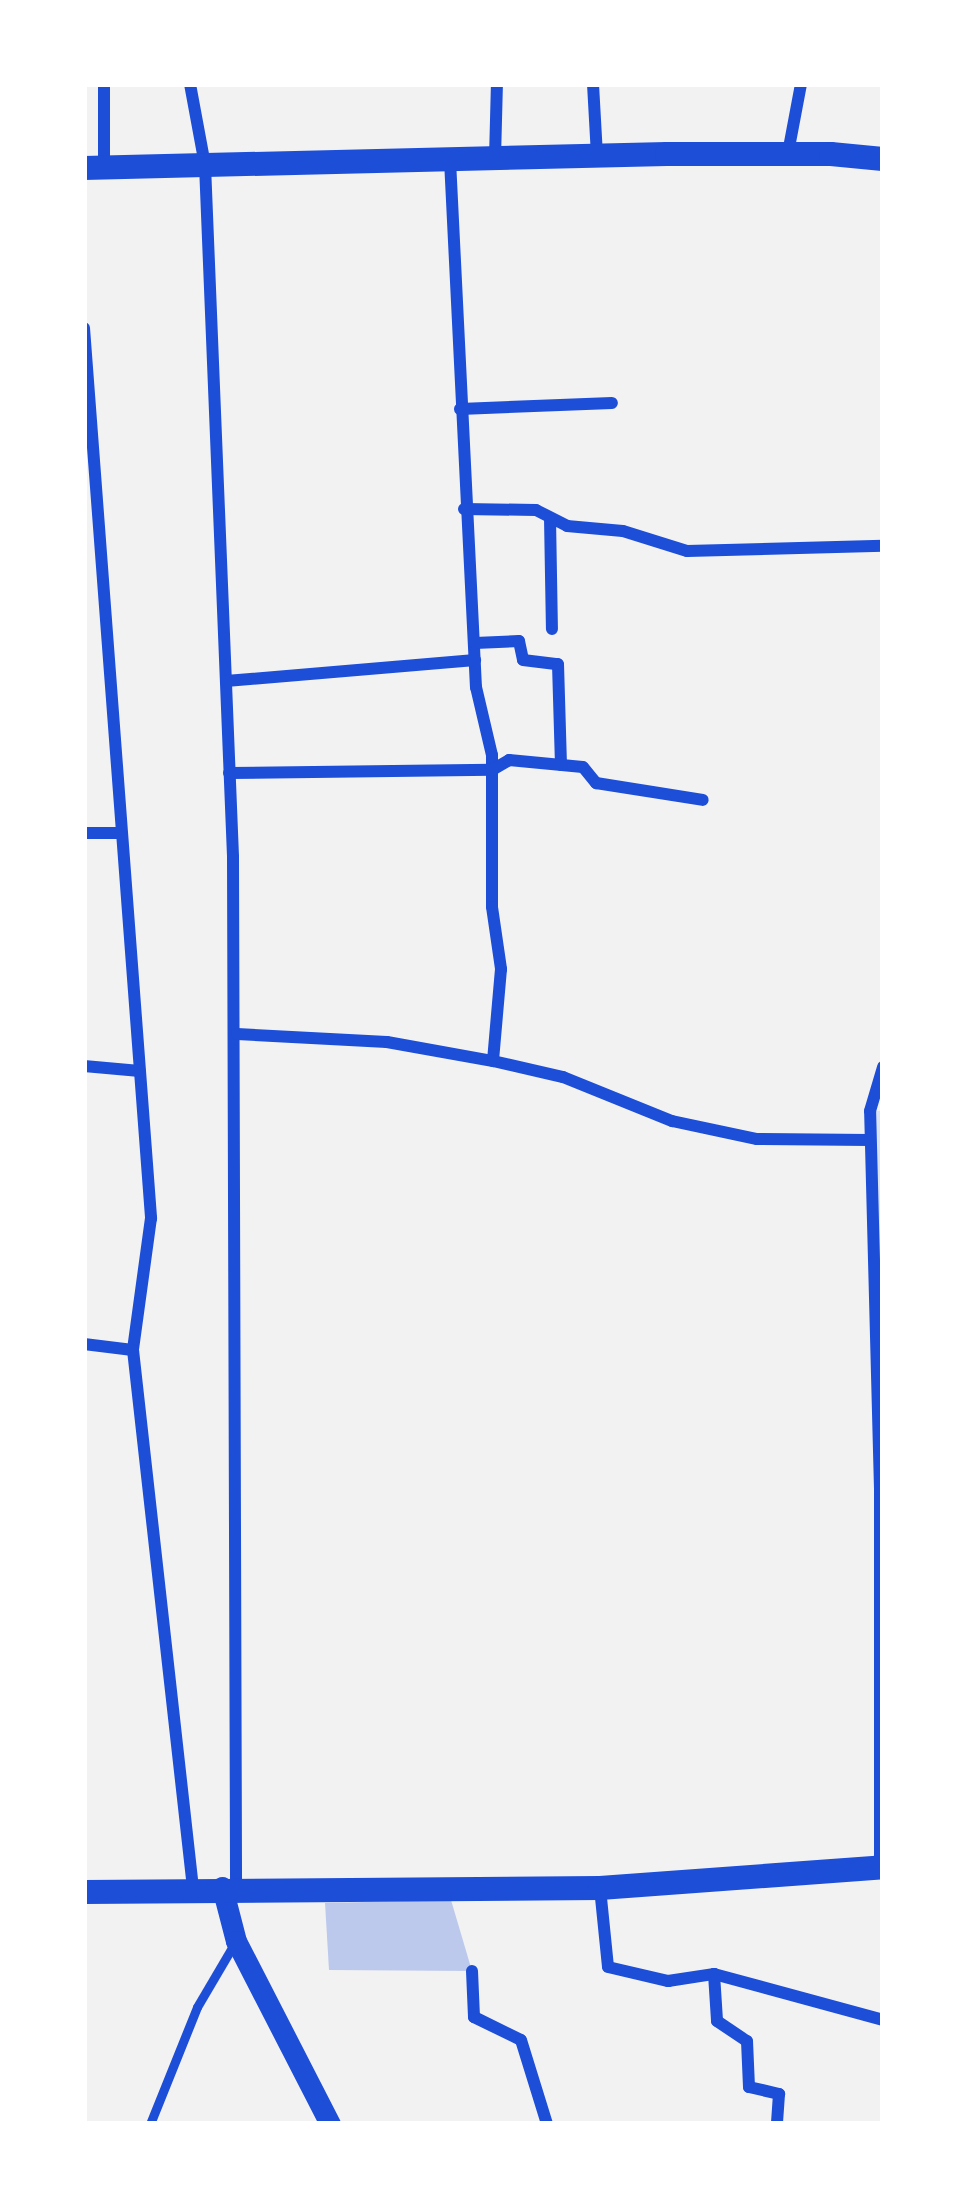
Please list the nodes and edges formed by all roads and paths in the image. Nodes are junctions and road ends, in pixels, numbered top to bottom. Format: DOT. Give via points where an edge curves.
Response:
graph roads {
  1 [pos="104,84"];
  2 [pos="190,84"];
  3 [pos="496,84"];
  4 [pos="593,84"];
  5 [pos="801,84"];
  6 [pos="788,154"];
  7 [pos="597,156"];
  8 [pos="495,159"];
  9 [pos="450,160"];
  10 [pos="883,160"];
  11 [pos="205,165"];
  12 [pos="94,168"];
  13 [pos="84,328"];
  14 [pos="86,386"];
  15 [pos="612,403"];
  16 [pos="460,409"];
  17 [pos="464,509"];
  18 [pos="550,518"];
  19 [pos="883,546"];
  20 [pos="553,629"];
  21 [pos="475,643"];
  22 [pos="475,660"];
  23 [pos="226,681"];
  24 [pos="561,765"];
  25 [pos="492,770"];
  26 [pos="230,772"];
  27 [pos="703,800"];
  28 [pos="84,833"];
  29 [pos="121,833"];
  30 [pos="237,1034"];
  31 [pos="494,1061"];
  32 [pos="84,1066"];
  33 [pos="883,1067"];
  34 [pos="140,1071"];
  35 [pos="870,1140"];
  36 [pos="84,1344"];
  37 [pos="133,1350"];
  38 [pos="881,1867"];
  39 [pos="229,1887"];
  40 [pos="193,1888"];
  41 [pos="599,1888"];
  42 [pos="84,1892"];
  43 [pos="236,1941"];
  44 [pos="472,1971"];
  45 [pos="714,1974"];
  46 [pos="883,2020"];
  47 [pos="150,2124"];
  48 [pos="330,2124"];
  49 [pos="547,2124"];
  50 [pos="777,2124"];
  1 -- 12 [label="street"];
  2 -- 11 [label="street"];
  3 -- 8 [label="street"];
  4 -- 7 [label="street"];
  5 -- 6 [label="street"];
  6 -- 7 [label="main road"];
  6 -- 10 [label="main road"];
  7 -- 8 [label="main road"];
  8 -- 9 [label="main road"];
  9 -- 11 [label="main road"];
  9 -- 16 [label="street"];
  11 -- 12 [label="main road"];
  11 -- 23 [label="street"];
  13 -- 14 [label="street"];
  14 -- 29 [label="street"];
  15 -- 16 [label="street"];
  16 -- 17 [label="street"];
  17 -- 18 [label="street" via="536,510"];
  17 -- 21 [label="street"];
  18 -- 19 [label="street" via="687,551"];
  18 -- 20 [label="street"];
  21 -- 22 [label="street"];
  21 -- 24 [label="street" via="519,640 523,659 558,664"];
  22 -- 23 [label="street"];
  22 -- 25 [label="street"];
  23 -- 26 [label="street"];
  24 -- 25 [label="street" via="509,760"];
  24 -- 27 [label="street" via="583,767 596,783"];
  25 -- 26 [label="street"];
  25 -- 31 [label="street" via="492,907 501,969"];
  26 -- 30 [label="street"];
  28 -- 29 [label="street"];
  29 -- 34 [label="street"];
  30 -- 31 [label="street" via="387,1042"];
  30 -- 39 [label="street"];
  31 -- 35 [label="street" via="563,1077 672,1121 757,1139"];
  32 -- 34 [label="street"];
  33 -- 35 [label="street"];
  34 -- 37 [label="street" via="151,1218"];
  35 -- 38 [label="street"];
  36 -- 37 [label="street"];
  37 -- 40 [label="street"];
  38 -- 41 [label="main road"];
  39 -- 40 [label="main road"];
  39 -- 41 [label="main road"];
  39 -- 43 [label="street"];
  40 -- 42 [label="main road"];
  41 -- 45 [label="street" via="608,1967 668,1981"];
  43 -- 47 [label="lane" via="197,2007"];
  43 -- 48 [label="street"];
  44 -- 49 [label="street" via="474,2017 521,2040"];
  45 -- 46 [label="street"];
  45 -- 50 [label="street" via="717,2021 747,2041 749,2087 779,2094"];
}
